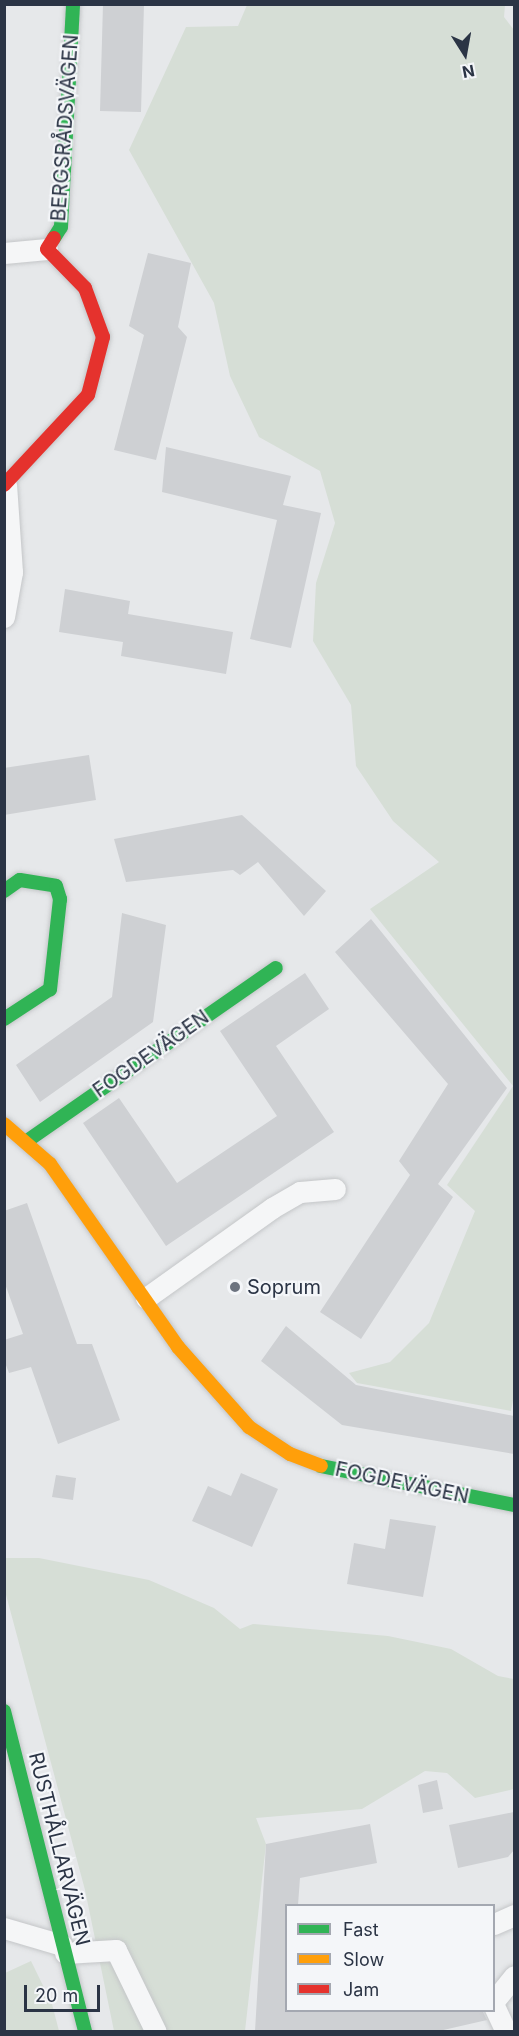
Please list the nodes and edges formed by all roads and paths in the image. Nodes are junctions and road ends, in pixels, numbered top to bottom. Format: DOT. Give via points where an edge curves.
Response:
graph roads {
  1 [pos="73,4"];
  2 [pos="47,249"];
  3 [pos="4,253"];
  4 [pos="5,485"];
  5 [pos="4,617"];
  6 [pos="4,891"];
  7 [pos="276,968"];
  8 [pos="4,1019"];
  9 [pos="4,1124"];
  10 [pos="27,1141"];
  11 [pos="335,1189"];
  12 [pos="146,1298"];
  13 [pos="514,1505"];
  14 [pos="4,1711"];
  15 [pos="514,1915"];
  16 [pos="495,1923"];
  17 [pos="4,1928"];
  18 [pos="64,1949"];
  19 [pos="514,1976"];
  20 [pos="495,2000"];
  21 [pos="495,2008"];
  22 [pos="85,2031"];
  23 [pos="156,2031"];
  24 [pos="506,2031"];
  1 -- 2 [label="street, BERGSRÅDSVÄGEN" via="61,227"];
  2 -- 3 [label="street"];
  2 -- 4 [label="street, BERGSRÅDSVÄGEN" via="85,288 103,337 88,395"];
  4 -- 5 [label="street, BERGSRÅDSVÄGEN" via="12,572"];
  6 -- 8 [label="street" via="20,880 56,886 60,900 51,989"];
  7 -- 10 [label="street, FOGDEVÄGEN"];
  9 -- 10 [label="street, FOGDEVÄGEN"];
  10 -- 12 [label="street, FOGDEVÄGEN" via="50,1164"];
  11 -- 12 [label="street" via="300,1192 272,1208"];
  12 -- 13 [label="street, FOGDEVÄGEN" via="216,1392 249,1426 290,1454 383,1483"];
  14 -- 18 [label="street, RUSTHÅLLARVÄGEN"];
  15 -- 16 [label="street"];
  17 -- 18 [label="street"];
  18 -- 22 [label="street, RUSTHÅLLARVÄGEN"];
  18 -- 23 [label="street" via="116,1950"];
  19 -- 20 [label="street"];
  21 -- 24 [label="street"];
}
